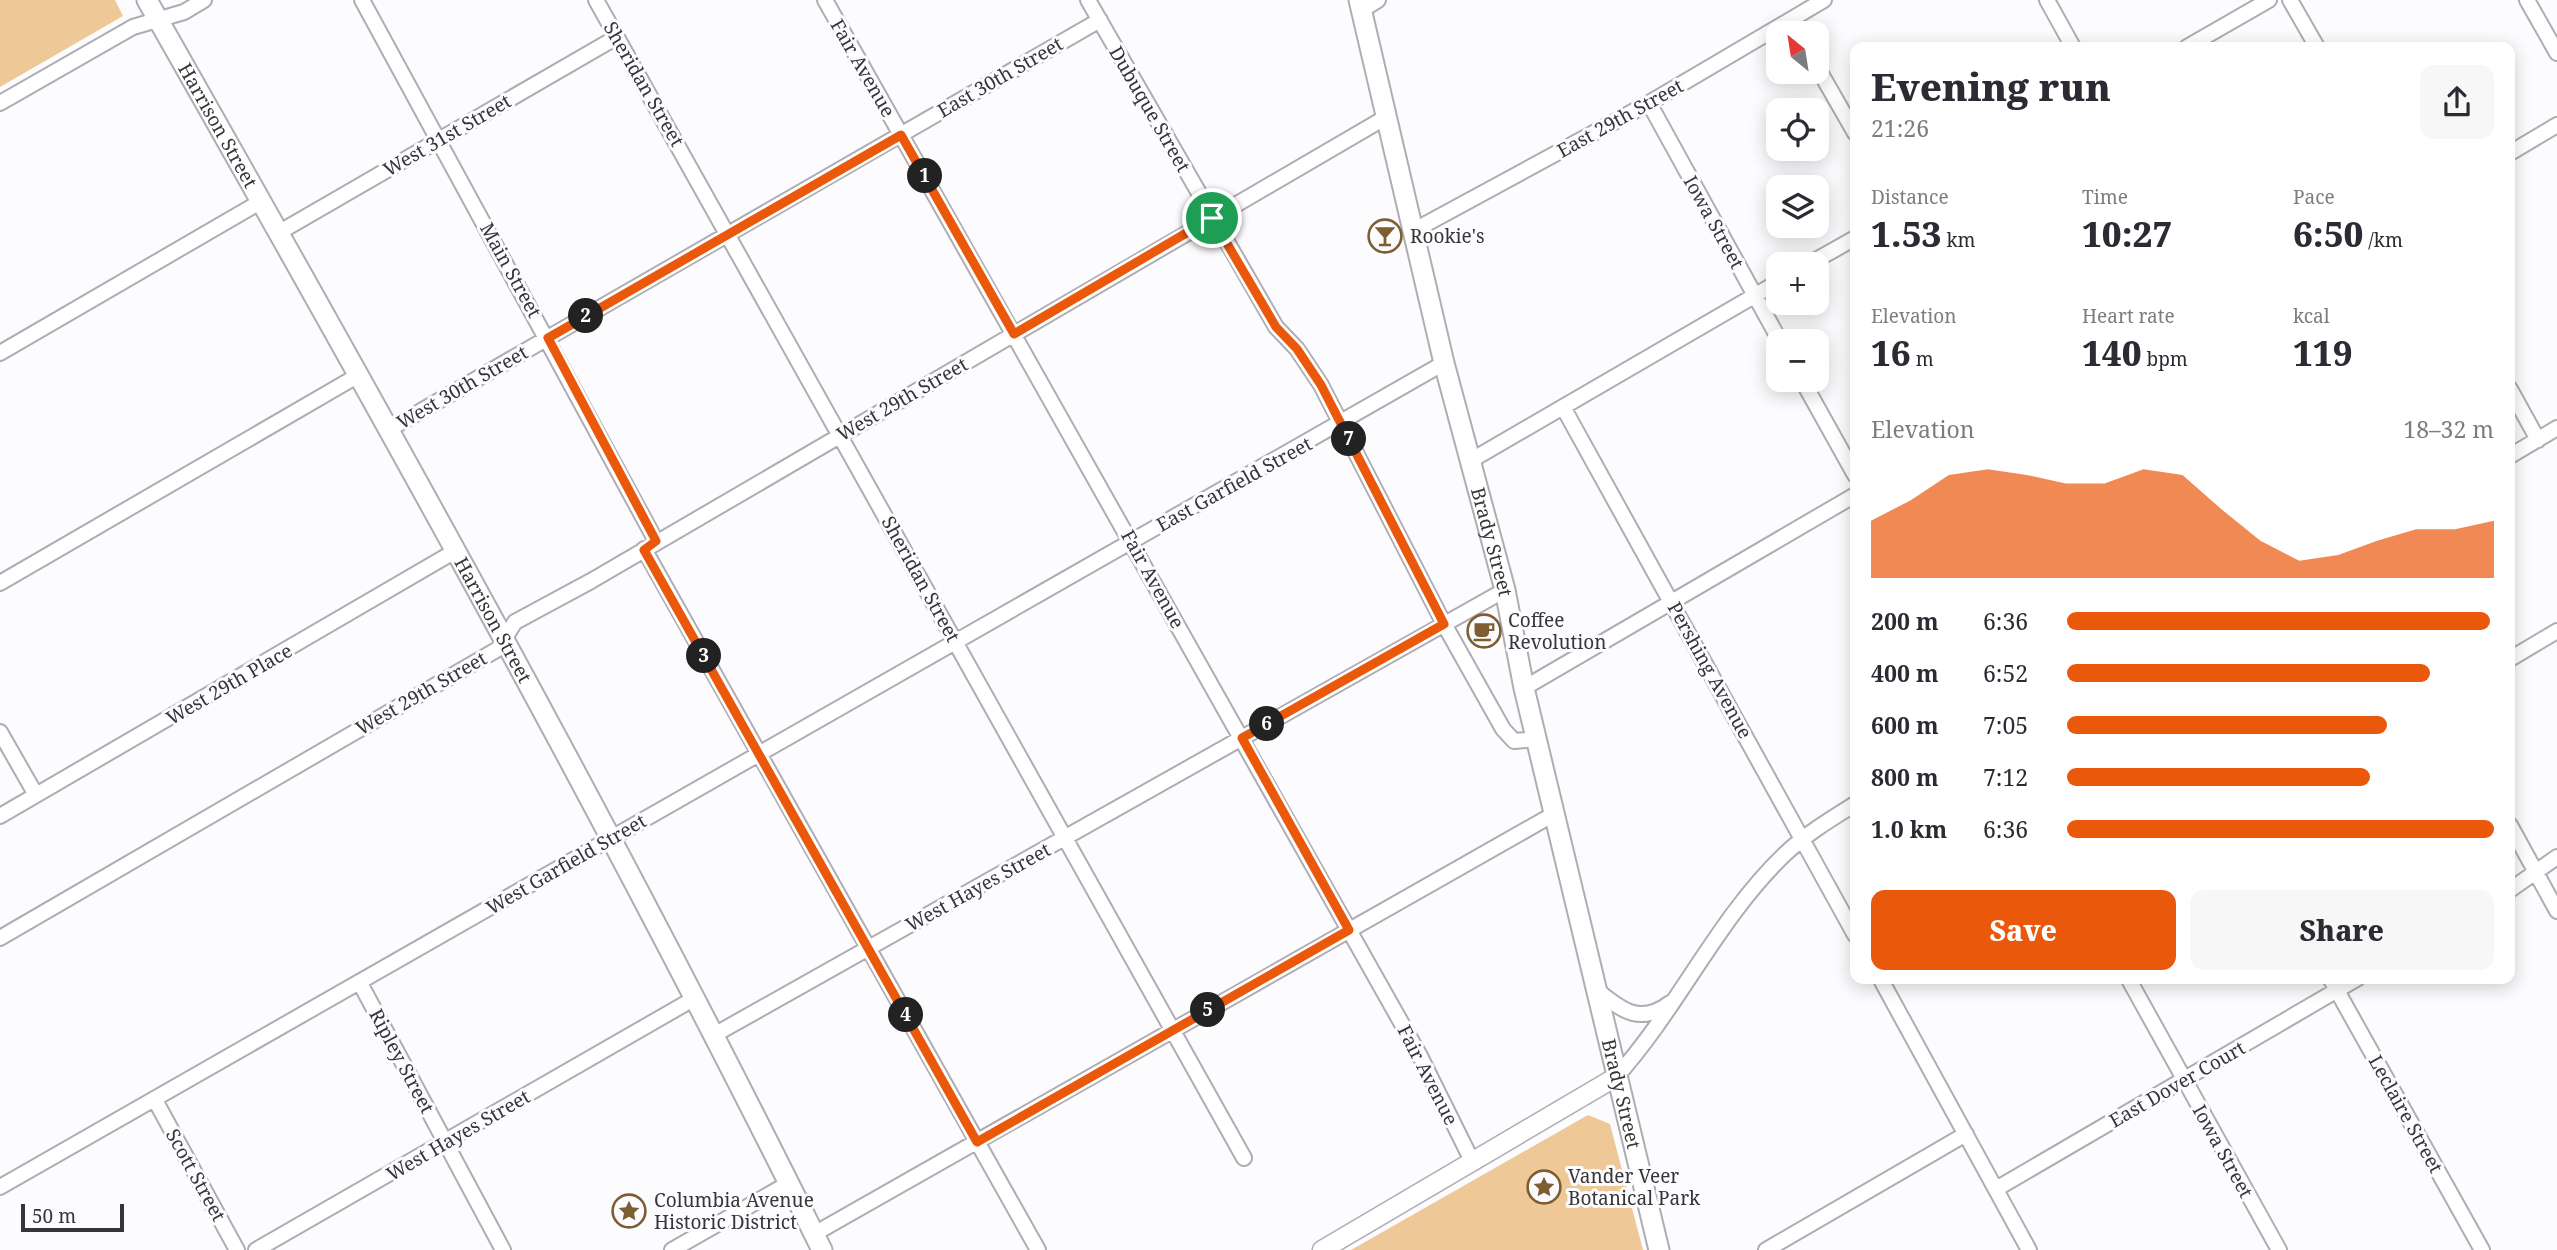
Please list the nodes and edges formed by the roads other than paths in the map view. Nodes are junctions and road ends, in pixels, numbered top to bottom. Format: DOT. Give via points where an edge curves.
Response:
graph roads {
  1 [pos="147,0"];
  2 [pos="204,0"];
  3 [pos="362,0"];
  4 [pos="596,0"];
  5 [pos="825,0"];
  6 [pos="1088,0"];
  7 [pos="1824,0"];
  8 [pos="2046,0"];
  9 [pos="2269,0"];
  10 [pos="2290,0"];
  11 [pos="2527,0"];
  12 [pos="1366,3"];
  13 [pos="158,20"];
  14 [pos="1100,20"];
  15 [pos="1791,20"];
  16 [pos="617,37"];
  17 [pos="2070,42"];
  18 [pos="2196,42"];
  19 [pos="2314,42"];
  20 [pos="2557,53"];
  21 [pos="1827,84"];
  22 [pos="0,103"];
  23 [pos="1649,103"];
  24 [pos="1388,116"];
  25 [pos="1850,124"];
  26 [pos="2557,125"];
  27 [pos="901,135"];
  28 [pos="439,140"];
  29 [pos="2515,150"];
  30 [pos="260,202"];
  31 [pos="1212,218"];
  32 [pos="1413,232"];
  33 [pos="278,233"];
  34 [pos="728,234"];
  35 [pos="1850,241"];
  36 [pos="1829,253"];
  37 [pos="1766,289"];
  38 [pos="1755,296"];
  39 [pos="1773,329"];
  40 [pos="1014,334"];
  41 [pos="548,338"];
  42 [pos="0,353"];
  43 [pos="1444,363"];
  44 [pos="357,376"];
  45 [pos="1809,392"];
  46 [pos="2515,398"];
  47 [pos="1563,407"];
  48 [pos="1341,424"];
  49 [pos="2557,428"];
  50 [pos="388,430"];
  51 [pos="840,436"];
  52 [pos="2538,440"];
  53 [pos="2515,453"];
  54 [pos="1470,461"];
  55 [pos="1850,466"];
  56 [pos="1850,498"];
  57 [pos="656,541"];
  58 [pos="1132,542"];
  59 [pos="644,550"];
  60 [pos="457,551"];
  61 [pos="0,583"];
  62 [pos="1505,590"];
  63 [pos="1673,602"];
  64 [pos="1444,624"];
  65 [pos="2557,631"];
  66 [pos="505,639"];
  67 [pos="956,641"];
  68 [pos="2515,656"];
  69 [pos="1524,688"];
  70 [pos="0,732"];
  71 [pos="1242,738"];
  72 [pos="1536,739"];
  73 [pos="759,753"];
  74 [pos="36,795"];
  75 [pos="1850,807"];
  76 [pos="1554,814"];
  77 [pos="0,816"];
  78 [pos="2515,835"];
  79 [pos="612,837"];
  80 [pos="1065,838"];
  81 [pos="1802,839"];
  82 [pos="2557,857"];
  83 [pos="2534,871"];
  84 [pos="2515,886"];
  85 [pos="2557,911"];
  86 [pos="1850,926"];
  87 [pos="1349,930"];
  88 [pos="0,938"];
  89 [pos="869,949"];
  90 [pos="360,983"];
  91 [pos="1883,984"];
  92 [pos="2131,984"];
  93 [pos="2333,984"];
  94 [pos="1598,991"];
  95 [pos="695,998"];
  96 [pos="1674,1000"];
  97 [pos="1173,1031"];
  98 [pos="714,1035"];
  99 [pos="1616,1077"];
  100 [pos="2184,1080"];
  101 [pos="155,1100"];
  102 [pos="1966,1134"];
  103 [pos="977,1142"];
  104 [pos="445,1143"];
  105 [pos="1244,1158"];
  106 [pos="1473,1163"];
  107 [pos="789,1183"];
  108 [pos="0,1187"];
  109 [pos="1996,1189"];
  110 [pos="818,1242"];
  111 [pos="237,1250"];
  112 [pos="256,1250"];
  113 [pos="503,1250"];
  114 [pos="672,1250"];
  115 [pos="1038,1250"];
  116 [pos="1322,1250"];
  117 [pos="1659,1250"];
  118 [pos="1766,1250"];
  119 [pos="2029,1250"];
  120 [pos="2278,1250"];
  121 [pos="2482,1250"];
  1 -- 13 [label="highway, Harrison Street"];
  2 -- 13 [label="street"];
  3 -- 28 [label="street, Main Street"];
  4 -- 16 [label="street, Sheridan Street"];
  5 -- 27 [label="street, Fair Avenue"];
  6 -- 14 [label="street, Dubuque Street"];
  7 -- 15 [label="street, East 29th Street"];
  8 -- 17 [label="street"];
  9 -- 18 [label="street"];
  10 -- 19 [label="street"];
  11 -- 20 [label="street"];
  12 -- 24 [label="highway, Brady Street"];
  13 -- 22 [label="street" via="133,27"];
  13 -- 30 [label="highway, Harrison Street"];
  14 -- 27 [label="street, East 30th Street"];
  14 -- 31 [label="street, Dubuque Street"];
  15 -- 23 [label="street, East 29th Street"];
  16 -- 28 [label="street, West 31st Street"];
  16 -- 34 [label="street, Sheridan Street"];
  21 -- 25 [label="street"];
  23 -- 32 [label="street, East 29th Street"];
  23 -- 38 [label="street, Iowa Street"];
  24 -- 31 [label="street"];
  24 -- 32 [label="highway, Brady Street"];
  26 -- 29 [label="street"];
  27 -- 34 [label="street, West 30th Street"];
  27 -- 40 [label="street, Fair Avenue"];
  28 -- 33 [label="street, West 31st Street"];
  28 -- 41 [label="street, Main Street"];
  30 -- 33 [label="highway, Harrison Street"];
  30 -- 42 [label="street"];
  31 -- 40 [label="street"];
  31 -- 48 [label="street, Dubuque Street" via="1276,327 1297,349"];
  32 -- 43 [label="highway, Brady Street"];
  33 -- 44 [label="highway, Harrison Street"];
  34 -- 41 [label="street, West 30th Street"];
  34 -- 51 [label="street, Sheridan Street"];
  35 -- 36 [label="street"];
  37 -- 38 [label="street"];
  38 -- 39 [label="street, Iowa Street"];
  38 -- 47 [label="street"];
  40 -- 51 [label="street, West 29th Street"];
  40 -- 58 [label="street, Fair Avenue"];
  41 -- 50 [label="street, West 30th Street"];
  41 -- 57 [label="street, Main Street"];
  43 -- 48 [label="street, East Garfield Street"];
  43 -- 54 [label="highway, Brady Street"];
  44 -- 50 [label="highway, Harrison Street"];
  44 -- 61 [label="street"];
  45 -- 55 [label="street"];
  46 -- 52 [label="street"];
  47 -- 54 [label="street"];
  47 -- 63 [label="street, Pershing Avenue"];
  48 -- 58 [label="street, East Garfield Street"];
  48 -- 64 [label="street, Dubuque Street"];
  49 -- 52 [label="street"];
  50 -- 60 [label="highway, Harrison Street"];
  51 -- 57 [label="street, West 29th Street"];
  51 -- 67 [label="street, Sheridan Street"];
  52 -- 53 [label="street"];
  54 -- 62 [label="highway, Brady Street"];
  56 -- 63 [label="street"];
  57 -- 59 [label="street, West 29th Street"];
  58 -- 67 [label="street, West Garfield Street"];
  58 -- 71 [label="street, Fair Avenue"];
  59 -- 66 [label="street, West 29th Street" via="515,622"];
  59 -- 73 [label="street"];
  60 -- 66 [label="highway, Harrison Street"];
  60 -- 74 [label="street, West 29th Place"];
  62 -- 64 [label="street, West Hayes Street"];
  62 -- 69 [label="highway, Brady Street"];
  63 -- 69 [label="street"];
  63 -- 81 [label="street, Pershing Avenue"];
  64 -- 71 [label="street, West Hayes Street"];
  64 -- 72 [label="street, Dubuque Street" via="1508,736 1521,743"];
  65 -- 68 [label="street"];
  66 -- 79 [label="highway, Harrison Street"];
  66 -- 88 [label="street, West 29th Street" via="498,649"];
  67 -- 73 [label="street, West Garfield Street"];
  67 -- 80 [label="street, Sheridan Street"];
  69 -- 72 [label="highway, Brady Street"];
  70 -- 74 [label="street"];
  71 -- 80 [label="street, West Hayes Street"];
  71 -- 87 [label="street, Fair Avenue"];
  72 -- 76 [label="highway, Brady Street"];
  73 -- 79 [label="street, West Garfield Street"];
  73 -- 89 [label="street"];
  74 -- 77 [label="street, West 29th Place"];
  75 -- 81 [label="street"];
  76 -- 87 [label="street"];
  76 -- 94 [label="highway, Brady Street"];
  78 -- 83 [label="street"];
  79 -- 90 [label="street, West Garfield Street"];
  79 -- 95 [label="highway, Harrison Street"];
  80 -- 89 [label="street, West Hayes Street"];
  80 -- 97 [label="street, Sheridan Street"];
  81 -- 86 [label="street, Pershing Avenue"];
  81 -- 96 [label="street" via="1742,901"];
  82 -- 83 [label="street"];
  83 -- 84 [label="street"];
  83 -- 85 [label="street"];
  87 -- 97 [label="street"];
  87 -- 106 [label="street, Fair Avenue"];
  89 -- 98 [label="street, West Hayes Street"];
  89 -- 103 [label="street"];
  90 -- 101 [label="street, West Garfield Street"];
  90 -- 104 [label="street, Ripley Street"];
  91 -- 102 [label="street"];
  92 -- 100 [label="street, Iowa Street"];
  93 -- 100 [label="street, East Dover Court"];
  93 -- 121 [label="street, Leclaire Street"];
  94 -- 96 [label="street" via="1635,1016"];
  94 -- 99 [label="highway, Brady Street"];
  95 -- 98 [label="highway, Harrison Street"];
  95 -- 104 [label="street, West Hayes Street"];
  96 -- 99 [label="street"];
  97 -- 103 [label="street"];
  97 -- 105 [label="street, Sheridan Street"];
  98 -- 107 [label="highway, Harrison Street"];
  99 -- 106 [label="main road"];
  99 -- 117 [label="highway, Brady Street"];
  100 -- 109 [label="street, East Dover Court"];
  100 -- 120 [label="street, Iowa Street"];
  101 -- 108 [label="street, West Garfield Street"];
  101 -- 111 [label="street, Scott Street"];
  102 -- 109 [label="street"];
  102 -- 118 [label="street"];
  103 -- 110 [label="street"];
  103 -- 115 [label="street"];
  104 -- 112 [label="street, West Hayes Street"];
  104 -- 113 [label="street, Ripley Street"];
  106 -- 116 [label="main road"];
  107 -- 110 [label="highway, Harrison Street"];
  107 -- 114 [label="street"];
  109 -- 119 [label="street"];
}
